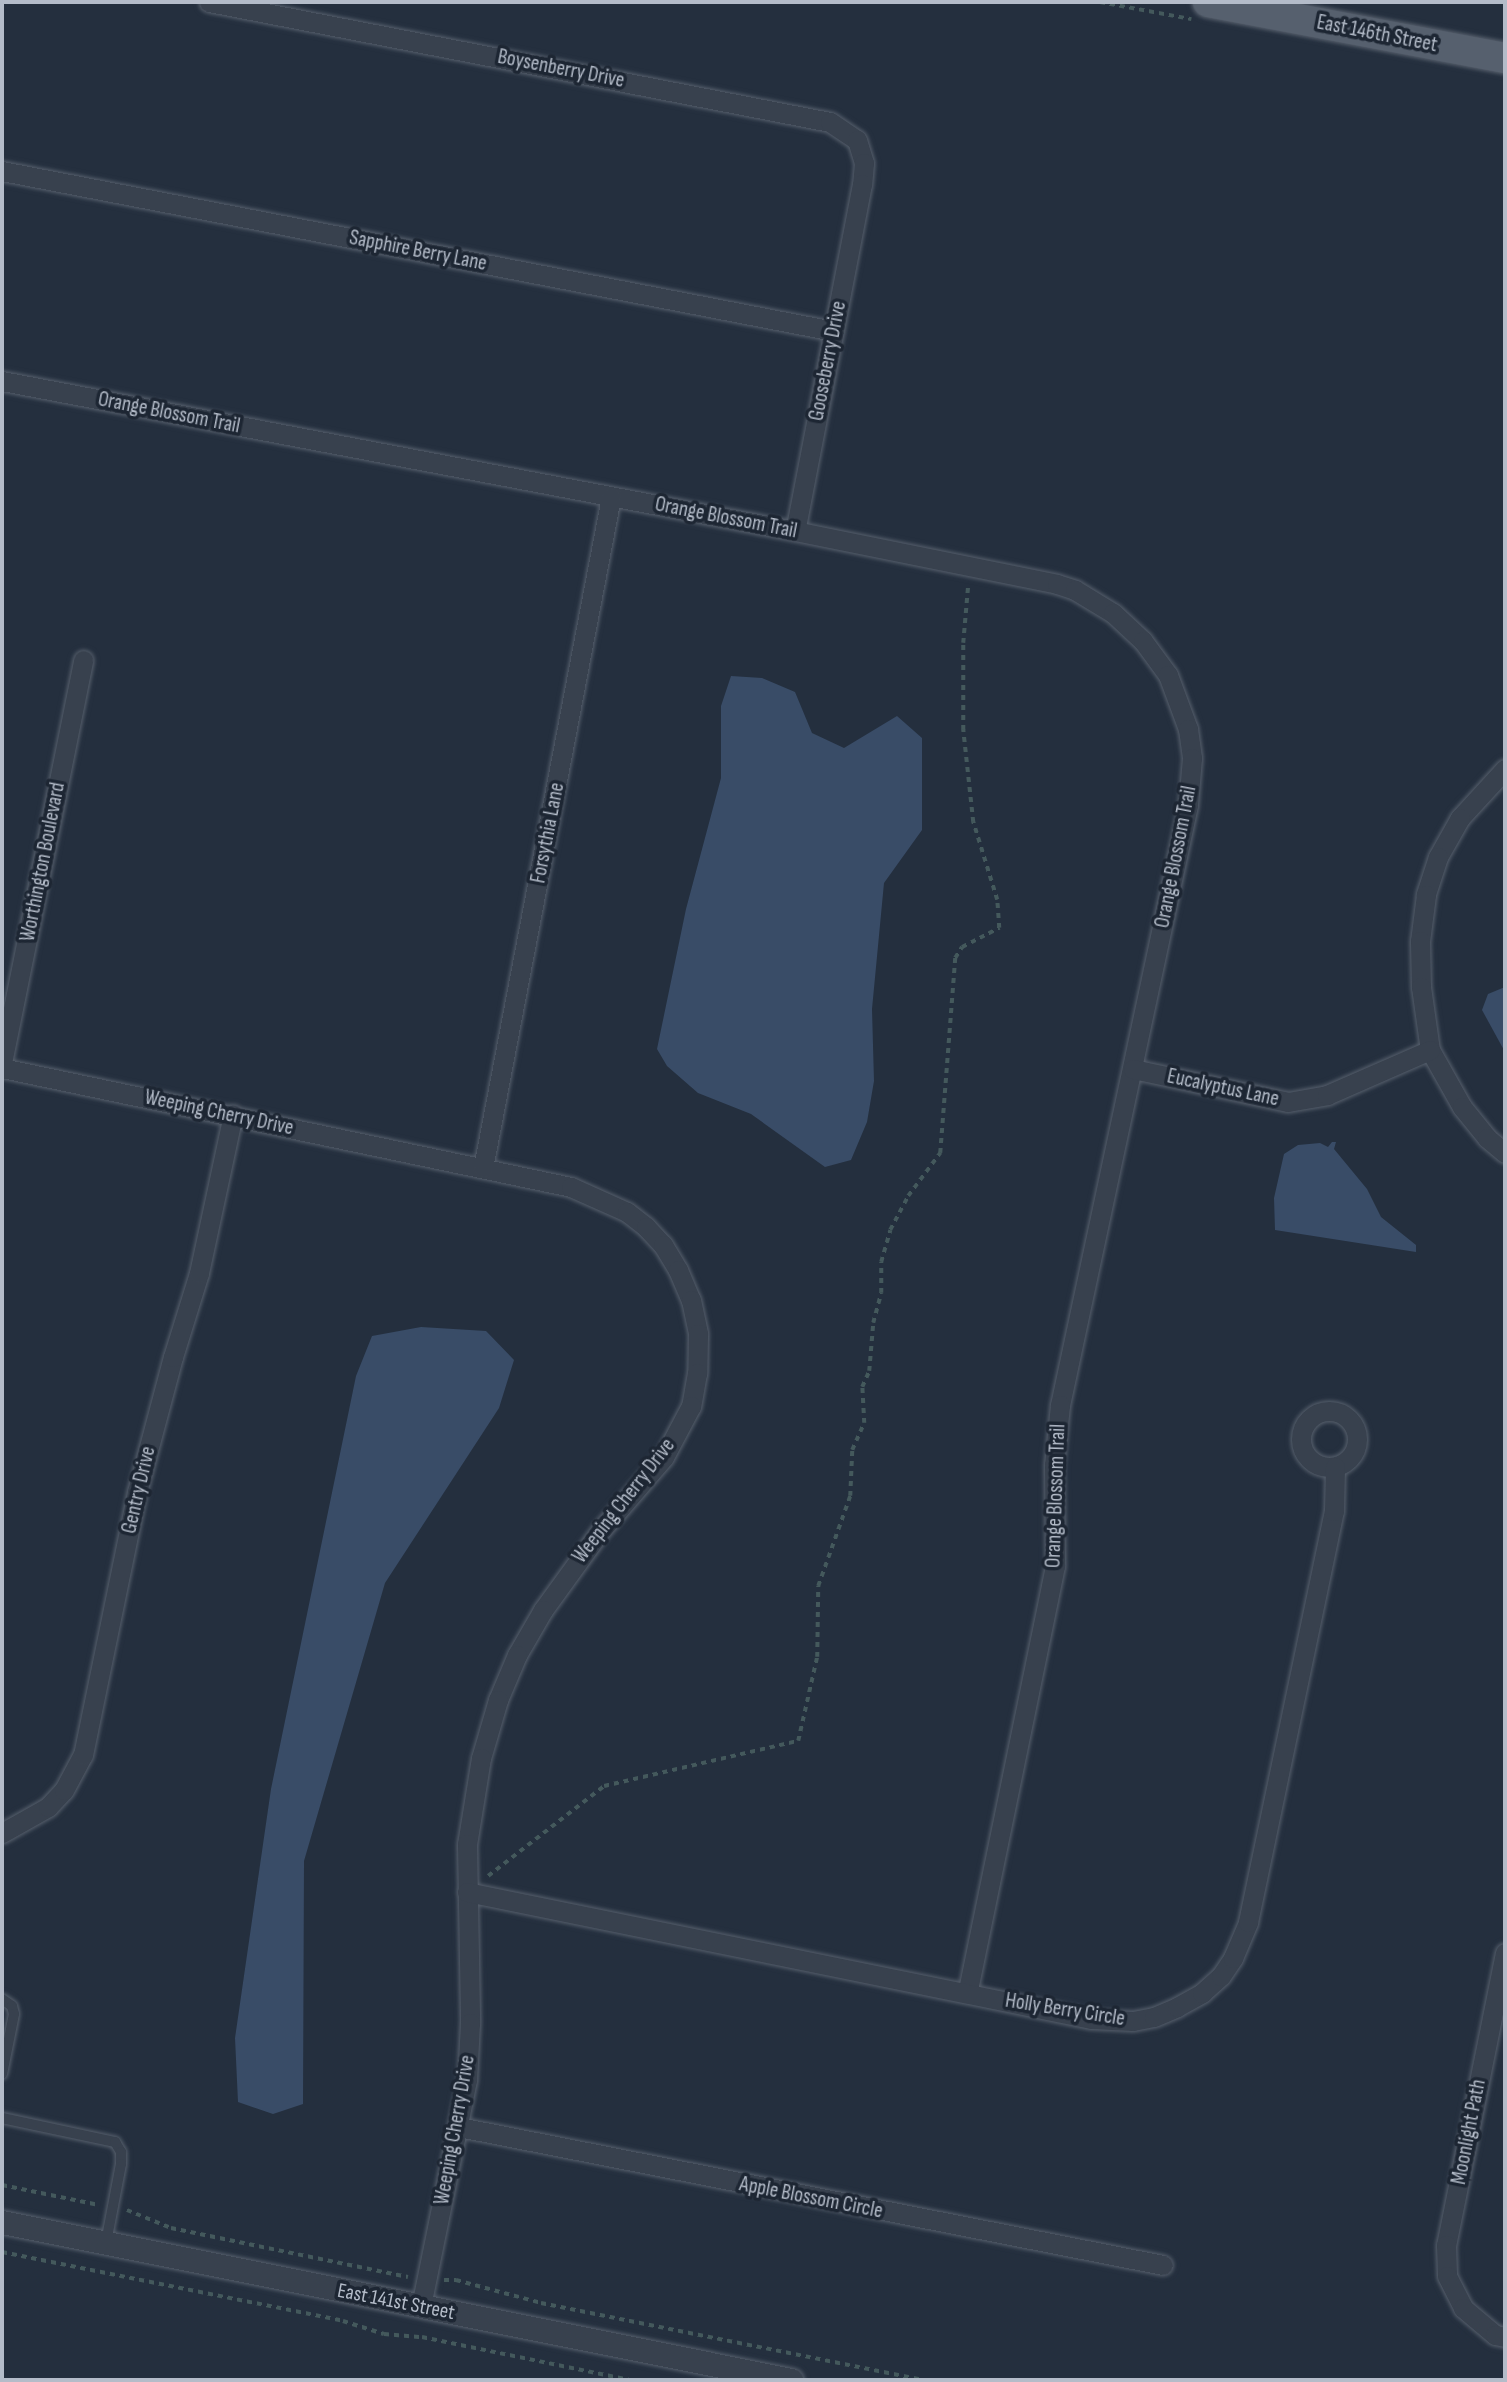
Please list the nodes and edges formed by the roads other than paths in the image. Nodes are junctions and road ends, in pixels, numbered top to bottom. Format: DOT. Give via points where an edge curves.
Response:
graph roads {
  1 [pos="208,2"];
  2 [pos="1208,2"];
  3 [pos="1505,58"];
  4 [pos="2,171"];
  5 [pos="861,191"];
  6 [pos="834,331"];
  7 [pos="2,381"];
  8 [pos="611,497"];
  9 [pos="795,531"];
  10 [pos="83,660"];
  11 [pos="1505,769"];
  12 [pos="1430,1050"];
  13 [pos="2,1066"];
  14 [pos="1133,1069"];
  15 [pos="233,1115"];
  16 [pos="1505,1153"];
  17 [pos="483,1168"];
  18 [pos="1335,1467"];
  19 [pos="2,1833"];
  20 [pos="467,1892"];
  21 [pos="1505,1953"];
  22 [pos="967,1993"];
  23 [pos="2,1999"];
  24 [pos="2,2074"];
  25 [pos="2,2118"];
  26 [pos="459,2127"];
  27 [pos="2,2222"];
  28 [pos="106,2243"];
  29 [pos="1163,2265"];
  30 [pos="421,2306"];
  31 [pos="1505,2337"];
  32 [pos="791,2380"];
  1 -- 5 [label="street, Boysenberry Drive" via="830,122 857,139 864,163"];
  2 -- 3 [label="main road, East 146th Street"];
  4 -- 6 [label="street, Sapphire Berry Lane"];
  5 -- 6 [label="street, Gooseberry Drive"];
  6 -- 9 [label="street, Gooseberry Drive"];
  7 -- 8 [label="street, Orange Blossom Trail"];
  8 -- 9 [label="street, Orange Blossom Trail"];
  8 -- 17 [label="street, Forsythia Lane"];
  9 -- 14 [label="street, Orange Blossom Trail" via="1075,590 1112,613 1143,641 1168,676 1185,718 1192,758 1188,805"];
  10 -- 13 [label="street, Worthington Boulevard"];
  11 -- 12 [label="street" via="1460,818 1438,857 1426,895 1420,941"];
  12 -- 14 [label="street, Eucalyptus Lane" via="1327,1095 1288,1102"];
  12 -- 16 [label="street" via="1462,1107"];
  13 -- 15 [label="street, Weeping Cherry Drive"];
  14 -- 22 [label="street, Orange Blossom Trail" via="1060,1405 1054,1465 1055,1566"];
  15 -- 17 [label="street, Weeping Cherry Drive"];
  15 -- 19 [label="street, Gentry Drive" via="199,1273 137,1492 83,1755 64,1790 48,1807"];
  17 -- 20 [label="street, Weeping Cherry Drive" via="571,1187 627,1212 663,1245 678,1270 698,1334 691,1406 664,1457 568,1572 517,1655 498,1700 474,1788"];
  18 -- 22 [label="street, Holly Berry Circle" via="1335,1511 1248,1922 1221,1976 1177,2007 1133,2021 1092,2019"];
  20 -- 22 [label="street, Holly Berry Circle"];
  20 -- 26 [label="street, Weeping Cherry Drive" via="470,2034"];
  21 -- 31 [label="street, Moonlight Path" via="1446,2245 1447,2276 1463,2308 1495,2335"];
  23 -- 24 [label="lane" via="14,2014"];
  25 -- 28 [label="lane" via="115,2142 121,2164"];
  26 -- 29 [label="street, Apple Blossom Circle"];
  26 -- 30 [label="street, Weeping Cherry Drive"];
  27 -- 28 [label="street, East 141st Street"];
  28 -- 30 [label="street, East 141st Street"];
  30 -- 32 [label="street, East 141st Street"];
}
